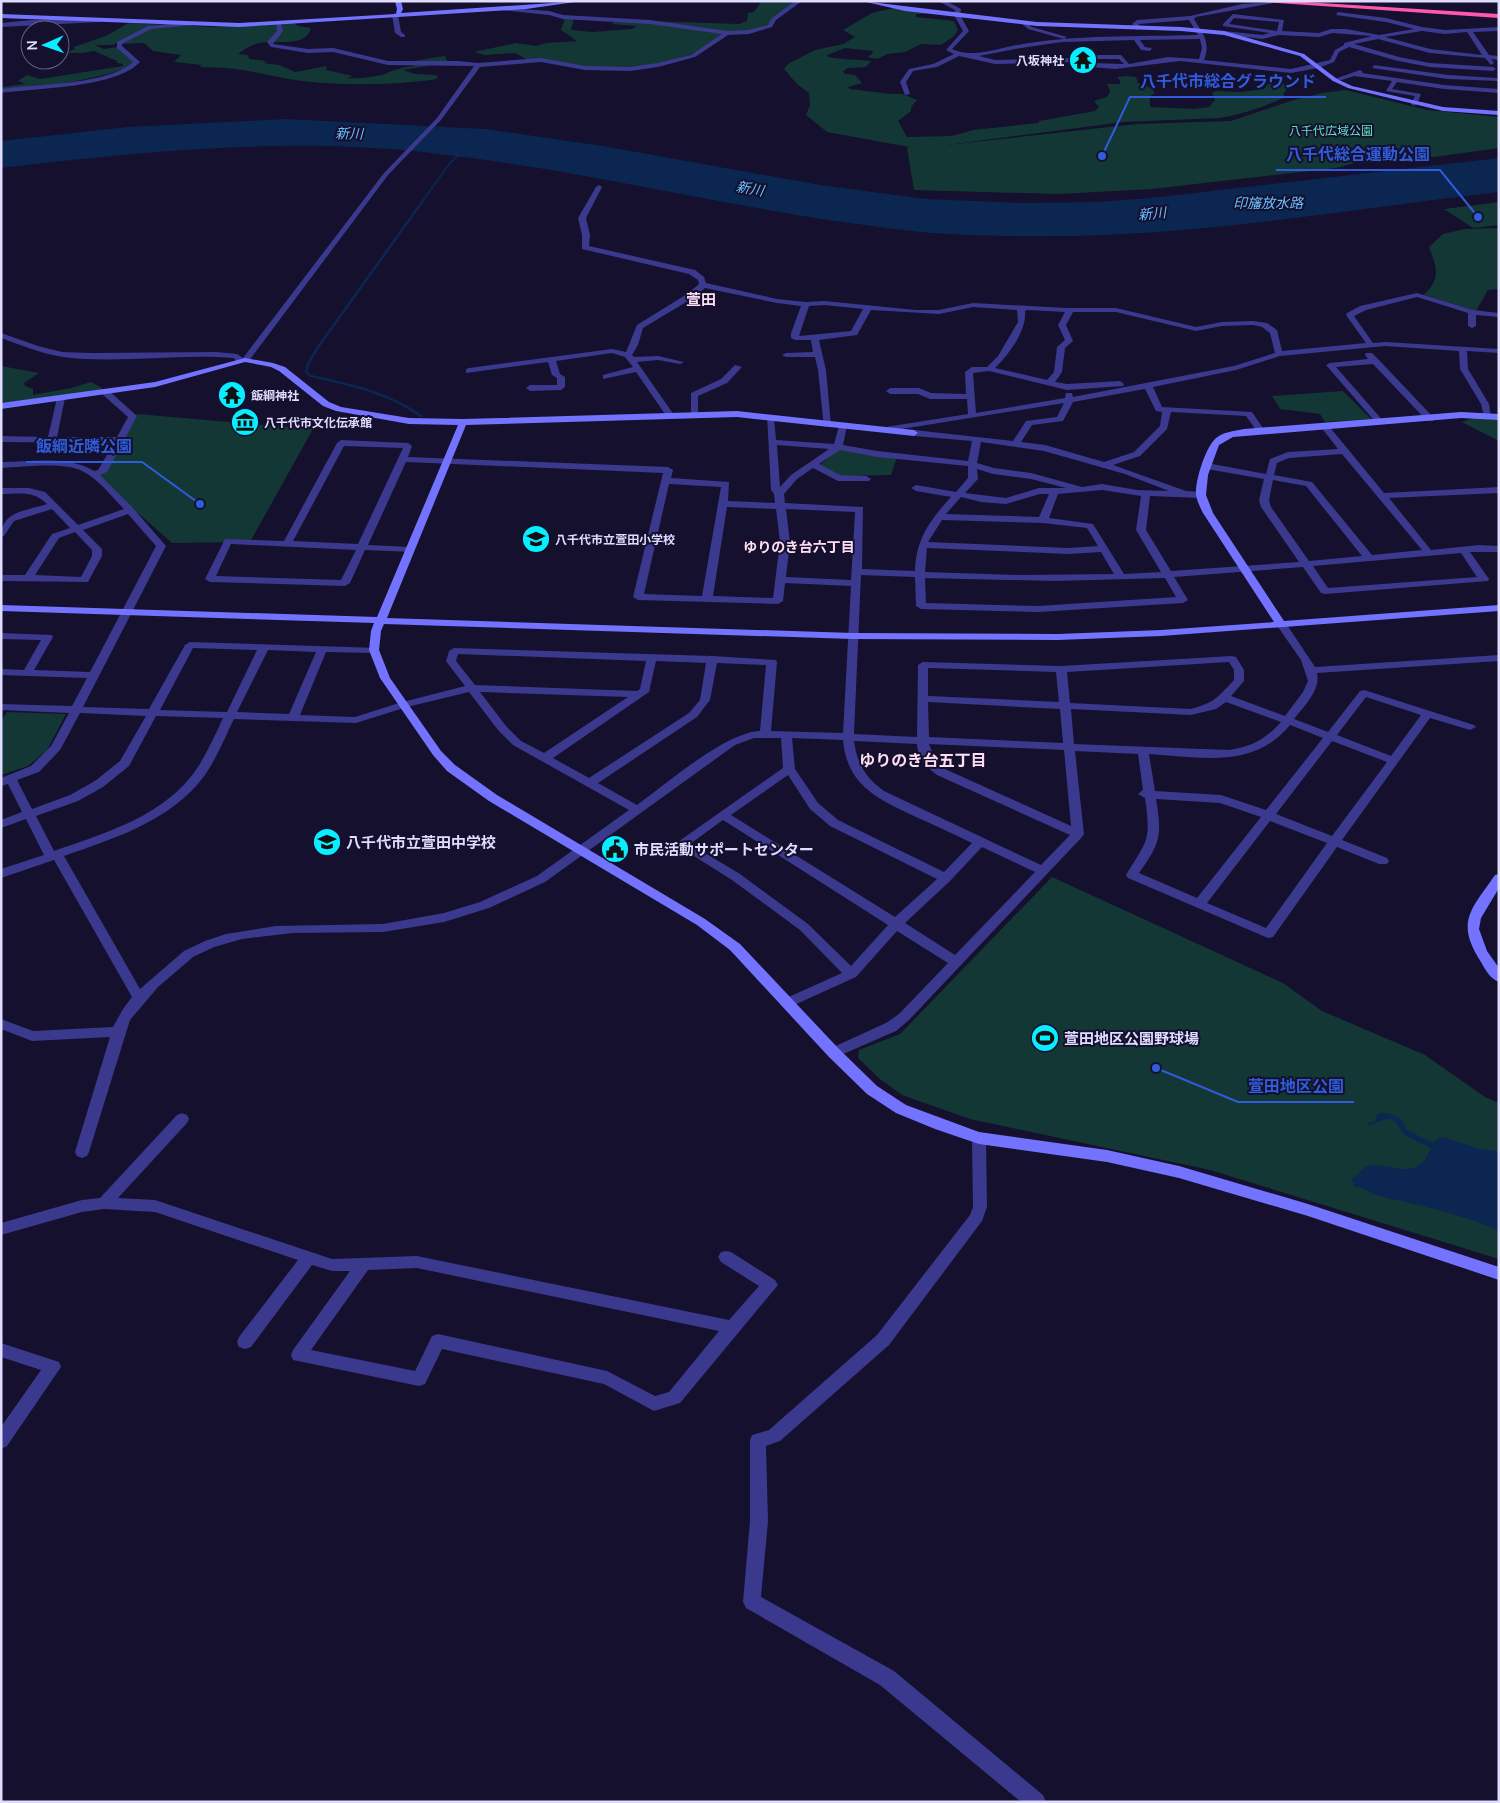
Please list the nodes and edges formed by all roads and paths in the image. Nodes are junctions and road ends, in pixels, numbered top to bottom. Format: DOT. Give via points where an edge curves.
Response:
graph roads {
  1 [pos="398,1"];
  2 [pos="579,1"];
  3 [pos="799,1"];
  4 [pos="865,1"];
  5 [pos="941,1"];
  6 [pos="1251,1"];
  7 [pos="1282,1"];
  8 [pos="1292,1"];
  9 [pos="1273,2"];
  10 [pos="564,3"];
  11 [pos="1334,6"];
  12 [pos="494,9"];
  13 [pos="102,12"];
  14 [pos="554,14"];
  15 [pos="1338,14"];
  16 [pos="397,15"];
  17 [pos="957,15"];
  18 [pos="1499,15"];
  19 [pos="1,16"];
  20 [pos="57,18"];
  21 [pos="44,20"];
  22 [pos="1192,20"];
  23 [pos="98,21"];
  24 [pos="70,22"];
  25 [pos="20,23"];
  26 [pos="278,23"];
  27 [pos="1024,23"];
  28 [pos="192,24"];
  29 [pos="1153,24"];
  30 [pos="1,25"];
  31 [pos="1134,28"];
  32 [pos="1422,29"];
  33 [pos="1499,29"];
  34 [pos="1200,30"];
  35 [pos="1341,31"];
  36 [pos="1224,32"];
  37 [pos="1470,32"];
  38 [pos="728,33"];
  39 [pos="1279,33"];
  40 [pos="403,36"];
  41 [pos="1203,37"];
  42 [pos="1381,37"];
  43 [pos="1136,39"];
  44 [pos="1081,40"];
  45 [pos="1098,40"];
  46 [pos="1346,44"];
  47 [pos="1100,47"];
  48 [pos="1150,49"];
  49 [pos="957,55"];
  50 [pos="1033,55"];
  51 [pos="970,56"];
  52 [pos="1098,57"];
  53 [pos="1488,58"];
  54 [pos="1499,58"];
  55 [pos="1398,59"];
  56 [pos="1201,61"];
  57 [pos="1037,62"];
  58 [pos="478,65"];
  59 [pos="1128,66"];
  60 [pos="1318,66"];
  61 [pos="1374,67"];
  62 [pos="1493,68"];
  63 [pos="1354,74"];
  64 [pos="1433,76"];
  65 [pos="1335,80"];
  66 [pos="1396,80"];
  67 [pos="1498,83"];
  68 [pos="1433,86"];
  69 [pos="1,91"];
  70 [pos="1499,92"];
  71 [pos="907,94"];
  72 [pos="1414,104"];
  73 [pos="1499,114"];
  74 [pos="600,187"];
  75 [pos="703,285"];
  76 [pos="806,304"];
  77 [pos="868,308"];
  78 [pos="1025,308"];
  79 [pos="1070,310"];
  80 [pos="1472,312"];
  81 [pos="1499,315"];
  82 [pos="1472,326"];
  83 [pos="1,335"];
  84 [pos="814,338"];
  85 [pos="1371,345"];
  86 [pos="1360,346"];
  87 [pos="1462,348"];
  88 [pos="1499,351"];
  89 [pos="818,354"];
  90 [pos="1279,354"];
  91 [pos="786,355"];
  92 [pos="629,358"];
  93 [pos="242,360"];
  94 [pos="552,360"];
  95 [pos="1375,361"];
  96 [pos="680,362"];
  97 [pos="738,367"];
  98 [pos="989,368"];
  99 [pos="637,369"];
  100 [pos="469,371"];
  101 [pos="606,377"];
  102 [pos="1049,382"];
  103 [pos="1148,386"];
  104 [pos="1067,387"];
  105 [pos="530,388"];
  106 [pos="890,391"];
  107 [pos="105,392"];
  108 [pos="971,397"];
  109 [pos="61,398"];
  110 [pos="1069,401"];
  111 [pos="1,406"];
  112 [pos="1167,410"];
  113 [pos="694,414"];
  114 [pos="670,415"];
  115 [pos="972,416"];
  116 [pos="1488,416"];
  117 [pos="770,417"];
  118 [pos="1499,417"];
  119 [pos="1430,419"];
  120 [pos="462,422"];
  121 [pos="1381,423"];
  122 [pos="826,424"];
  123 [pos="843,426"];
  124 [pos="1325,427"];
  125 [pos="886,430"];
  126 [pos="1261,431"];
  127 [pos="1,439"];
  128 [pos="977,439"];
  129 [pos="52,440"];
  130 [pos="119,440"];
  131 [pos="772,442"];
  132 [pos="1015,444"];
  133 [pos="838,447"];
  134 [pos="1344,451"];
  135 [pos="403,459"];
  136 [pos="448,461"];
  137 [pos="972,464"];
  138 [pos="1,465"];
  139 [pos="814,465"];
  140 [pos="1104,465"];
  141 [pos="1207,466"];
  142 [pos="94,474"];
  143 [pos="1268,476"];
  144 [pos="866,479"];
  145 [pos="666,481"];
  146 [pos="916,488"];
  147 [pos="1080,489"];
  148 [pos="1499,490"];
  149 [pos="1,491"];
  150 [pos="1056,491"];
  151 [pos="1146,493"];
  152 [pos="779,494"];
  153 [pos="958,494"];
  154 [pos="1185,494"];
  155 [pos="1201,495"];
  156 [pos="1382,496"];
  157 [pos="724,504"];
  158 [pos="54,505"];
  159 [pos="780,506"];
  160 [pos="130,510"];
  161 [pos="939,517"];
  162 [pos="1043,520"];
  163 [pos="76,528"];
  164 [pos="1,534"];
  165 [pos="287,544"];
  166 [pos="922,545"];
  167 [pos="363,547"];
  168 [pos="1104,549"];
  169 [pos="1499,549"];
  170 [pos="410,550"];
  171 [pos="1464,550"];
  172 [pos="1428,553"];
  173 [pos="1369,558"];
  174 [pos="1307,564"];
  175 [pos="1244,568"];
  176 [pos="857,572"];
  177 [pos="920,574"];
  178 [pos="1166,574"];
  179 [pos="1121,577"];
  180 [pos="1,578"];
  181 [pos="28,578"];
  182 [pos="781,580"];
  183 [pos="857,583"];
  184 [pos="707,599"];
  185 [pos="1,608"];
  186 [pos="1499,608"];
  187 [pos="126,612"];
  188 [pos="380,620"];
  189 [pos="1281,624"];
  190 [pos="1,636"];
  191 [pos="853,636"];
  192 [pos="264,647"];
  193 [pos="322,649"];
  194 [pos="374,650"];
  195 [pos="652,657"];
  196 [pos="1499,658"];
  197 [pos="712,659"];
  198 [pos="1061,669"];
  199 [pos="1311,670"];
  200 [pos="1,672"];
  201 [pos="27,673"];
  202 [pos="93,675"];
  203 [pos="471,688"];
  204 [pos="640,694"];
  205 [pos="1224,697"];
  206 [pos="924,699"];
  207 [pos="403,705"];
  208 [pos="1065,706"];
  209 [pos="3,710"];
  210 [pos="75,711"];
  211 [pos="152,713"];
  212 [pos="1428,713"];
  213 [pos="231,716"];
  214 [pos="293,718"];
  215 [pos="1287,721"];
  216 [pos="1470,726"];
  217 [pos="765,734"];
  218 [pos="786,734"];
  219 [pos="848,737"];
  220 [pos="1330,737"];
  221 [pos="923,741"];
  222 [pos="1069,748"];
  223 [pos="1143,751"];
  224 [pos="545,758"];
  225 [pos="1395,761"];
  226 [pos="789,769"];
  227 [pos="6,780"];
  228 [pos="590,784"];
  229 [pos="1147,794"];
  230 [pos="638,810"];
  231 [pos="29,815"];
  232 [pos="723,815"];
  233 [pos="1268,816"];
  234 [pos="1,824"];
  235 [pos="1078,834"];
  236 [pos="980,842"];
  237 [pos="1335,842"];
  238 [pos="581,852"];
  239 [pos="53,855"];
  240 [pos="1383,861"];
  241 [pos="1044,871"];
  242 [pos="1,874"];
  243 [pos="946,878"];
  244 [pos="1499,878"];
  245 [pos="1199,904"];
  246 [pos="896,924"];
  247 [pos="957,962"];
  248 [pos="851,974"];
  249 [pos="1499,977"];
  250 [pos="139,998"];
  251 [pos="787,1003"];
  252 [pos="1,1024"];
  253 [pos="118,1032"];
  254 [pos="834,1053"];
  255 [pos="182,1119"];
  256 [pos="979,1138"];
  257 [pos="82,1152"];
  258 [pos="104,1203"];
  259 [pos="1,1230"];
  260 [pos="309,1257"];
  261 [pos="726,1257"];
  262 [pos="364,1264"];
  263 [pos="1499,1274"];
  264 [pos="732,1327"];
  265 [pos="245,1342"];
  266 [pos="1,1350"];
  267 [pos="1,1441"];
  268 [pos="1036,1802"];
  1 -- 16 [label="street" via="400,9"];
  2 -- 10 [label="street"];
  3 -- 38 [label="street" via="766,28"];
  4 -- 17 [label="street"];
  5 -- 17 [label="street" via="958,9"];
  6 -- 9 [label="highway"];
  7 -- 9 [label="street"];
  8 -- 18 [label="highway"];
  9 -- 11 [label="highway"];
  9 -- 22 [label="street" via="1242,6"];
  10 -- 12 [label="street"];
  10 -- 14 [label="street"];
  11 -- 15 [label="street"];
  11 -- 18 [label="highway"];
  12 -- 14 [label="street"];
  12 -- 16 [label="street"];
  13 -- 20 [label="street"];
  14 -- 38 [label="street"];
  15 -- 32 [label="street"];
  15 -- 35 [label="street"];
  16 -- 26 [label="street"];
  16 -- 40 [label="street" via="398,33"];
  17 -- 27 [label="street"];
  17 -- 49 [label="street" via="966,31 949,50"];
  19 -- 20 [label="street"];
  20 -- 21 [label="street"];
  20 -- 23 [label="street"];
  22 -- 29 [label="street"];
  22 -- 31 [label="street" via="1137,22"];
  22 -- 34 [label="street"];
  23 -- 24 [label="street"];
  23 -- 28 [label="street"];
  25 -- 30 [label="street"];
  26 -- 28 [label="street"];
  26 -- 58 [label="street" via="280,31 270,42 277,47 334,50 388,63"];
  27 -- 31 [label="street"];
  27 -- 44 [label="street" via="1030,28"];
  28 -- 69 [label="street" via="155,25 119,43 119,47 137,62 124,71 85,81"];
  31 -- 34 [label="street"];
  31 -- 45 [label="street"];
  32 -- 37 [label="street"];
  32 -- 42 [label="street"];
  33 -- 37 [label="street"];
  34 -- 36 [label="street"];
  34 -- 41 [label="street"];
  35 -- 39 [label="street" via="1319,35"];
  35 -- 42 [label="street"];
  36 -- 39 [label="street" via="1262,37"];
  36 -- 60 [label="street" via="1302,55"];
  37 -- 53 [label="street"];
  38 -- 58 [label="street" via="693,56 638,68 585,68 541,60"];
  39 -- 39 [label="street" via="1282,21 1233,16 1225,26"];
  41 -- 43 [label="street"];
  41 -- 56 [label="street"];
  42 -- 46 [label="street"];
  42 -- 53 [label="street" via="1430,51"];
  43 -- 45 [label="street"];
  43 -- 48 [label="street" via="1143,49"];
  44 -- 45 [label="street"];
  44 -- 51 [label="street" via="1045,42"];
  45 -- 47 [label="street"];
  46 -- 55 [label="street"];
  46 -- 60 [label="street" via="1332,61"];
  49 -- 51 [label="street"];
  49 -- 71 [label="street" via="935,66 911,70 903,82"];
  50 -- 57 [label="street"];
  51 -- 57 [label="street" via="995,62"];
  52 -- 59 [label="street" via="1121,56"];
  53 -- 54 [label="street"];
  53 -- 62 [label="street"];
  55 -- 61 [label="street"];
  55 -- 62 [label="street" via="1430,65"];
  56 -- 59 [label="street" via="1168,59"];
  56 -- 60 [label="street" via="1285,71"];
  57 -- 59 [label="street" via="1074,60 1096,66"];
  58 -- 93 [label="street" via="437,121 386,174"];
  60 -- 65 [label="street"];
  61 -- 63 [label="street"];
  61 -- 64 [label="street"];
  62 -- 67 [label="street"];
  63 -- 65 [label="street"];
  63 -- 66 [label="street"];
  64 -- 67 [label="street"];
  64 -- 68 [label="street"];
  65 -- 72 [label="street" via="1350,88"];
  66 -- 68 [label="street"];
  66 -- 72 [label="street" via="1388,90 1419,95"];
  68 -- 70 [label="street"];
  72 -- 73 [label="street"];
  74 -- 75 [label="street" via="582,218 585,247 692,272"];
  75 -- 76 [label="street" via="756,298"];
  75 -- 92 [label="street" via="640,327"];
  76 -- 77 [label="street"];
  76 -- 84 [label="street" via="795,338"];
  77 -- 78 [label="street" via="939,312 973,305"];
  77 -- 84 [label="street" via="854,333"];
  78 -- 79 [label="street"];
  78 -- 98 [label="street" via="1021,310 1022,322 1001,357"];
  79 -- 90 [label="street" via="1123,311 1196,329 1222,324 1264,325 1274,332"];
  79 -- 102 [label="street" via="1062,325 1069,341 1061,347 1058,372"];
  80 -- 81 [label="street"];
  80 -- 82 [label="street"];
  80 -- 85 [label="street" via="1417,295 1363,308 1350,315"];
  83 -- 93 [label="street" via="70,355 202,354 237,356"];
  84 -- 89 [label="street"];
  85 -- 86 [label="street"];
  85 -- 87 [label="street"];
  86 -- 90 [label="street"];
  86 -- 95 [label="street"];
  87 -- 88 [label="street"];
  87 -- 116 [label="street" via="1464,369 1485,404"];
  89 -- 91 [label="street"];
  89 -- 122 [label="street"];
  90 -- 103 [label="street" via="1236,368"];
  92 -- 94 [label="street" via="612,351"];
  92 -- 96 [label="street"];
  92 -- 99 [label="street"];
  93 -- 107 [label="street" via="156,384"];
  93 -- 120 [label="street" via="282,368 326,404 339,409 409,421"];
  94 -- 100 [label="street"];
  94 -- 105 [label="street" via="556,375 561,377 561,387"];
  95 -- 119 [label="street"];
  95 -- 121 [label="street" via="1330,365"];
  97 -- 113 [label="street" via="724,380 694,395"];
  98 -- 102 [label="street"];
  98 -- 108 [label="street" via="969,372"];
  99 -- 101 [label="street"];
  99 -- 114 [label="street"];
  102 -- 104 [label="street"];
  103 -- 104 [label="street"];
  103 -- 110 [label="street"];
  103 -- 112 [label="street" via="1159,409"];
  104 -- 110 [label="street"];
  106 -- 108 [label="street"];
  107 -- 109 [label="street"];
  107 -- 130 [label="street" via="133,416"];
  108 -- 115 [label="street"];
  109 -- 111 [label="street"];
  109 -- 129 [label="street"];
  110 -- 115 [label="street"];
  110 -- 132 [label="street" via="1060,419 1029,423"];
  112 -- 126 [label="street" via="1249,414"];
  112 -- 140 [label="street" via="1164,427 1137,454"];
  113 -- 114 [label="street"];
  113 -- 117 [label="street"];
  114 -- 120 [label="street"];
  115 -- 125 [label="street"];
  116 -- 118 [label="street"];
  116 -- 119 [label="street"];
  117 -- 122 [label="street"];
  117 -- 131 [label="street"];
  119 -- 121 [label="street"];
  120 -- 136 [label="street"];
  121 -- 124 [label="street"];
  122 -- 123 [label="street"];
  123 -- 125 [label="street"];
  123 -- 133 [label="street"];
  124 -- 126 [label="street"];
  124 -- 134 [label="street"];
  125 -- 128 [label="street"];
  126 -- 141 [label="street" via="1232,434 1217,442"];
  127 -- 129 [label="street"];
  128 -- 132 [label="street"];
  128 -- 137 [label="street"];
  129 -- 130 [label="street"];
  130 -- 142 [label="street" via="102,472"];
  131 -- 133 [label="street"];
  131 -- 152 [label="street"];
  132 -- 140 [label="street" via="1045,448"];
  133 -- 137 [label="street"];
  133 -- 139 [label="street"];
  134 -- 143 [label="street" via="1288,455 1273,461"];
  134 -- 156 [label="street"];
  135 -- 136 [label="street"];
  135 -- 165 [label="street" via="408,446 341,443"];
  135 -- 167 [label="street"];
  136 -- 145 [label="street" via="668,470"];
  136 -- 170 [label="street"];
  137 -- 147 [label="street"];
  137 -- 153 [label="street" via="973,479"];
  138 -- 142 [label="street" via="74,466"];
  139 -- 144 [label="street" via="838,478"];
  139 -- 152 [label="street" via="794,477"];
  140 -- 154 [label="street"];
  141 -- 143 [label="street"];
  141 -- 155 [label="street"];
  142 -- 160 [label="street"];
  143 -- 173 [label="street" via="1309,484"];
  143 -- 174 [label="street" via="1266,507"];
  145 -- 157 [label="street" via="726,484"];
  145 -- 184 [label="street" via="638,598"];
  146 -- 153 [label="street"];
  147 -- 150 [label="street"];
  147 -- 151 [label="street" via="1102,486"];
  148 -- 156 [label="street"];
  149 -- 158 [label="street" via="42,494"];
  150 -- 153 [label="street" via="1039,491 1006,501"];
  150 -- 162 [label="street"];
  151 -- 154 [label="street"];
  151 -- 178 [label="street" via="1141,530"];
  152 -- 159 [label="street"];
  153 -- 161 [label="street"];
  154 -- 155 [label="street"];
  155 -- 175 [label="street" via="1208,514"];
  156 -- 172 [label="street"];
  157 -- 159 [label="street"];
  157 -- 184 [label="street"];
  158 -- 163 [label="street"];
  158 -- 164 [label="street" via="11,519"];
  159 -- 176 [label="street" via="860,509"];
  159 -- 182 [label="street" via="785,542"];
  160 -- 163 [label="street"];
  160 -- 187 [label="street" via="161,546"];
  161 -- 162 [label="street"];
  161 -- 166 [label="street"];
  162 -- 168 [label="street" via="1090,526"];
  163 -- 181 [label="street" via="54,536"];
  163 -- 181 [label="street" via="96,546 98,552 84,580"];
  165 -- 167 [label="street"];
  165 -- 167 [label="street" via="228,541 210,579 345,583"];
  166 -- 168 [label="street" via="1069,551"];
  166 -- 177 [label="street"];
  167 -- 170 [label="street"];
  168 -- 179 [label="street"];
  169 -- 171 [label="street"];
  170 -- 188 [label="street"];
  171 -- 172 [label="street"];
  171 -- 174 [label="street" via="1484,579 1325,591"];
  172 -- 173 [label="street"];
  173 -- 174 [label="street"];
  174 -- 175 [label="street"];
  175 -- 178 [label="street"];
  175 -- 189 [label="street"];
  176 -- 177 [label="street"];
  176 -- 183 [label="street"];
  177 -- 178 [label="street" via="921,606 1038,609 1184,600"];
  177 -- 179 [label="street"];
  178 -- 179 [label="street"];
  180 -- 181 [label="street"];
  182 -- 183 [label="street"];
  182 -- 184 [label="street" via="778,601"];
  183 -- 191 [label="street"];
  185 -- 187 [label="street"];
  186 -- 189 [label="street"];
  187 -- 188 [label="street"];
  187 -- 202 [label="street"];
  188 -- 191 [label="street"];
  188 -- 194 [label="street"];
  189 -- 191 [label="street" via="1058,637"];
  189 -- 199 [label="street"];
  190 -- 201 [label="street" via="48,637"];
  191 -- 219 [label="street"];
  192 -- 193 [label="street"];
  192 -- 211 [label="street" via="190,644"];
  192 -- 213 [label="street"];
  193 -- 194 [label="street"];
  193 -- 214 [label="street"];
  194 -- 207 [label="street" via="385,678"];
  195 -- 197 [label="street"];
  195 -- 203 [label="street" via="454,651 451,661"];
  195 -- 204 [label="street" via="646,690"];
  196 -- 199 [label="street"];
  197 -- 217 [label="street" via="772,662"];
  197 -- 228 [label="street" via="705,700 693,714"];
  198 -- 205 [label="street" via="1232,659 1239,670 1239,681"];
  198 -- 206 [label="street" via="923,665"];
  198 -- 208 [label="street"];
  199 -- 215 [label="street" via="1313,681 1309,691"];
  200 -- 201 [label="street"];
  201 -- 202 [label="street"];
  202 -- 210 [label="street"];
  203 -- 204 [label="street"];
  203 -- 207 [label="street"];
  203 -- 224 [label="street" via="517,743"];
  204 -- 224 [label="street"];
  205 -- 208 [label="street" via="1212,707 1191,712"];
  205 -- 215 [label="street"];
  206 -- 208 [label="street"];
  206 -- 221 [label="street"];
  207 -- 214 [label="street" via="356,720"];
  207 -- 238 [label="street" via="436,753 458,773"];
  208 -- 222 [label="street"];
  209 -- 210 [label="street"];
  210 -- 211 [label="street"];
  210 -- 227 [label="street" via="47,759 35,769"];
  211 -- 213 [label="street"];
  211 -- 231 [label="street" via="125,763 99,784 74,798"];
  212 -- 216 [label="street"];
  212 -- 220 [label="street" via="1364,693"];
  212 -- 225 [label="street"];
  213 -- 214 [label="street"];
  213 -- 239 [label="street" via="200,772 172,802 123,830"];
  215 -- 220 [label="street"];
  215 -- 223 [label="street" via="1271,740 1244,752"];
  217 -- 218 [label="street"];
  217 -- 230 [label="street" via="731,743"];
  218 -- 219 [label="street"];
  218 -- 226 [label="street"];
  219 -- 221 [label="street"];
  219 -- 236 [label="street" via="852,764 872,789"];
  220 -- 225 [label="street"];
  220 -- 233 [label="street"];
  221 -- 222 [label="street"];
  221 -- 235 [label="street" via="928,760 941,772"];
  222 -- 223 [label="street"];
  222 -- 235 [label="street"];
  223 -- 229 [label="street"];
  224 -- 228 [label="street"];
  225 -- 237 [label="street"];
  226 -- 232 [label="street"];
  226 -- 243 [label="street" via="814,806 834,823"];
  227 -- 231 [label="street"];
  228 -- 230 [label="street"];
  229 -- 233 [label="street" via="1221,799"];
  229 -- 245 [label="street" via="1155,827 1154,839 1132,875"];
  230 -- 238 [label="street"];
  231 -- 234 [label="street"];
  231 -- 239 [label="street"];
  232 -- 246 [label="street"];
  232 -- 248 [label="street" via="682,844 736,877 804,927"];
  233 -- 237 [label="street"];
  233 -- 245 [label="street"];
  235 -- 241 [label="street"];
  236 -- 241 [label="street"];
  236 -- 243 [label="street"];
  237 -- 240 [label="street"];
  237 -- 245 [label="street" via="1268,934"];
  238 -- 250 [label="street" via="522,891 449,916 382,928 326,928 234,936 194,951"];
  238 -- 251 [label="street" via="701,922 735,947"];
  239 -- 242 [label="street"];
  239 -- 250 [label="street"];
  241 -- 247 [label="street"];
  243 -- 246 [label="street"];
  244 -- 249 [label="street" via="1473,922 1480,950"];
  246 -- 247 [label="street"];
  246 -- 248 [label="street"];
  247 -- 254 [label="street" via="898,1022"];
  248 -- 251 [label="street"];
  250 -- 253 [label="street" via="121,1021"];
  251 -- 254 [label="street"];
  252 -- 253 [label="street" via="32,1036"];
  253 -- 257 [label="street"];
  254 -- 256 [label="street" via="872,1090 900,1109"];
  255 -- 258 [label="street"];
  256 -- 263 [label="street" via="1107,1156 1179,1172 1308,1210"];
  256 -- 268 [label="street" via="980,1207 977,1217 883,1340 774,1436 758,1440 759,1521 752,1602 887,1678"];
  258 -- 259 [label="street" via="82,1206"];
  258 -- 260 [label="street" via="155,1206"];
  260 -- 262 [label="street" via="332,1265"];
  260 -- 265 [label="street"];
  261 -- 264 [label="street" via="770,1285"];
  262 -- 264 [label="street" via="417,1262"];
  262 -- 264 [label="street" via="299,1355 420,1379 438,1341 607,1378 654,1404 674,1398"];
  266 -- 267 [label="street" via="53,1367"];
}
